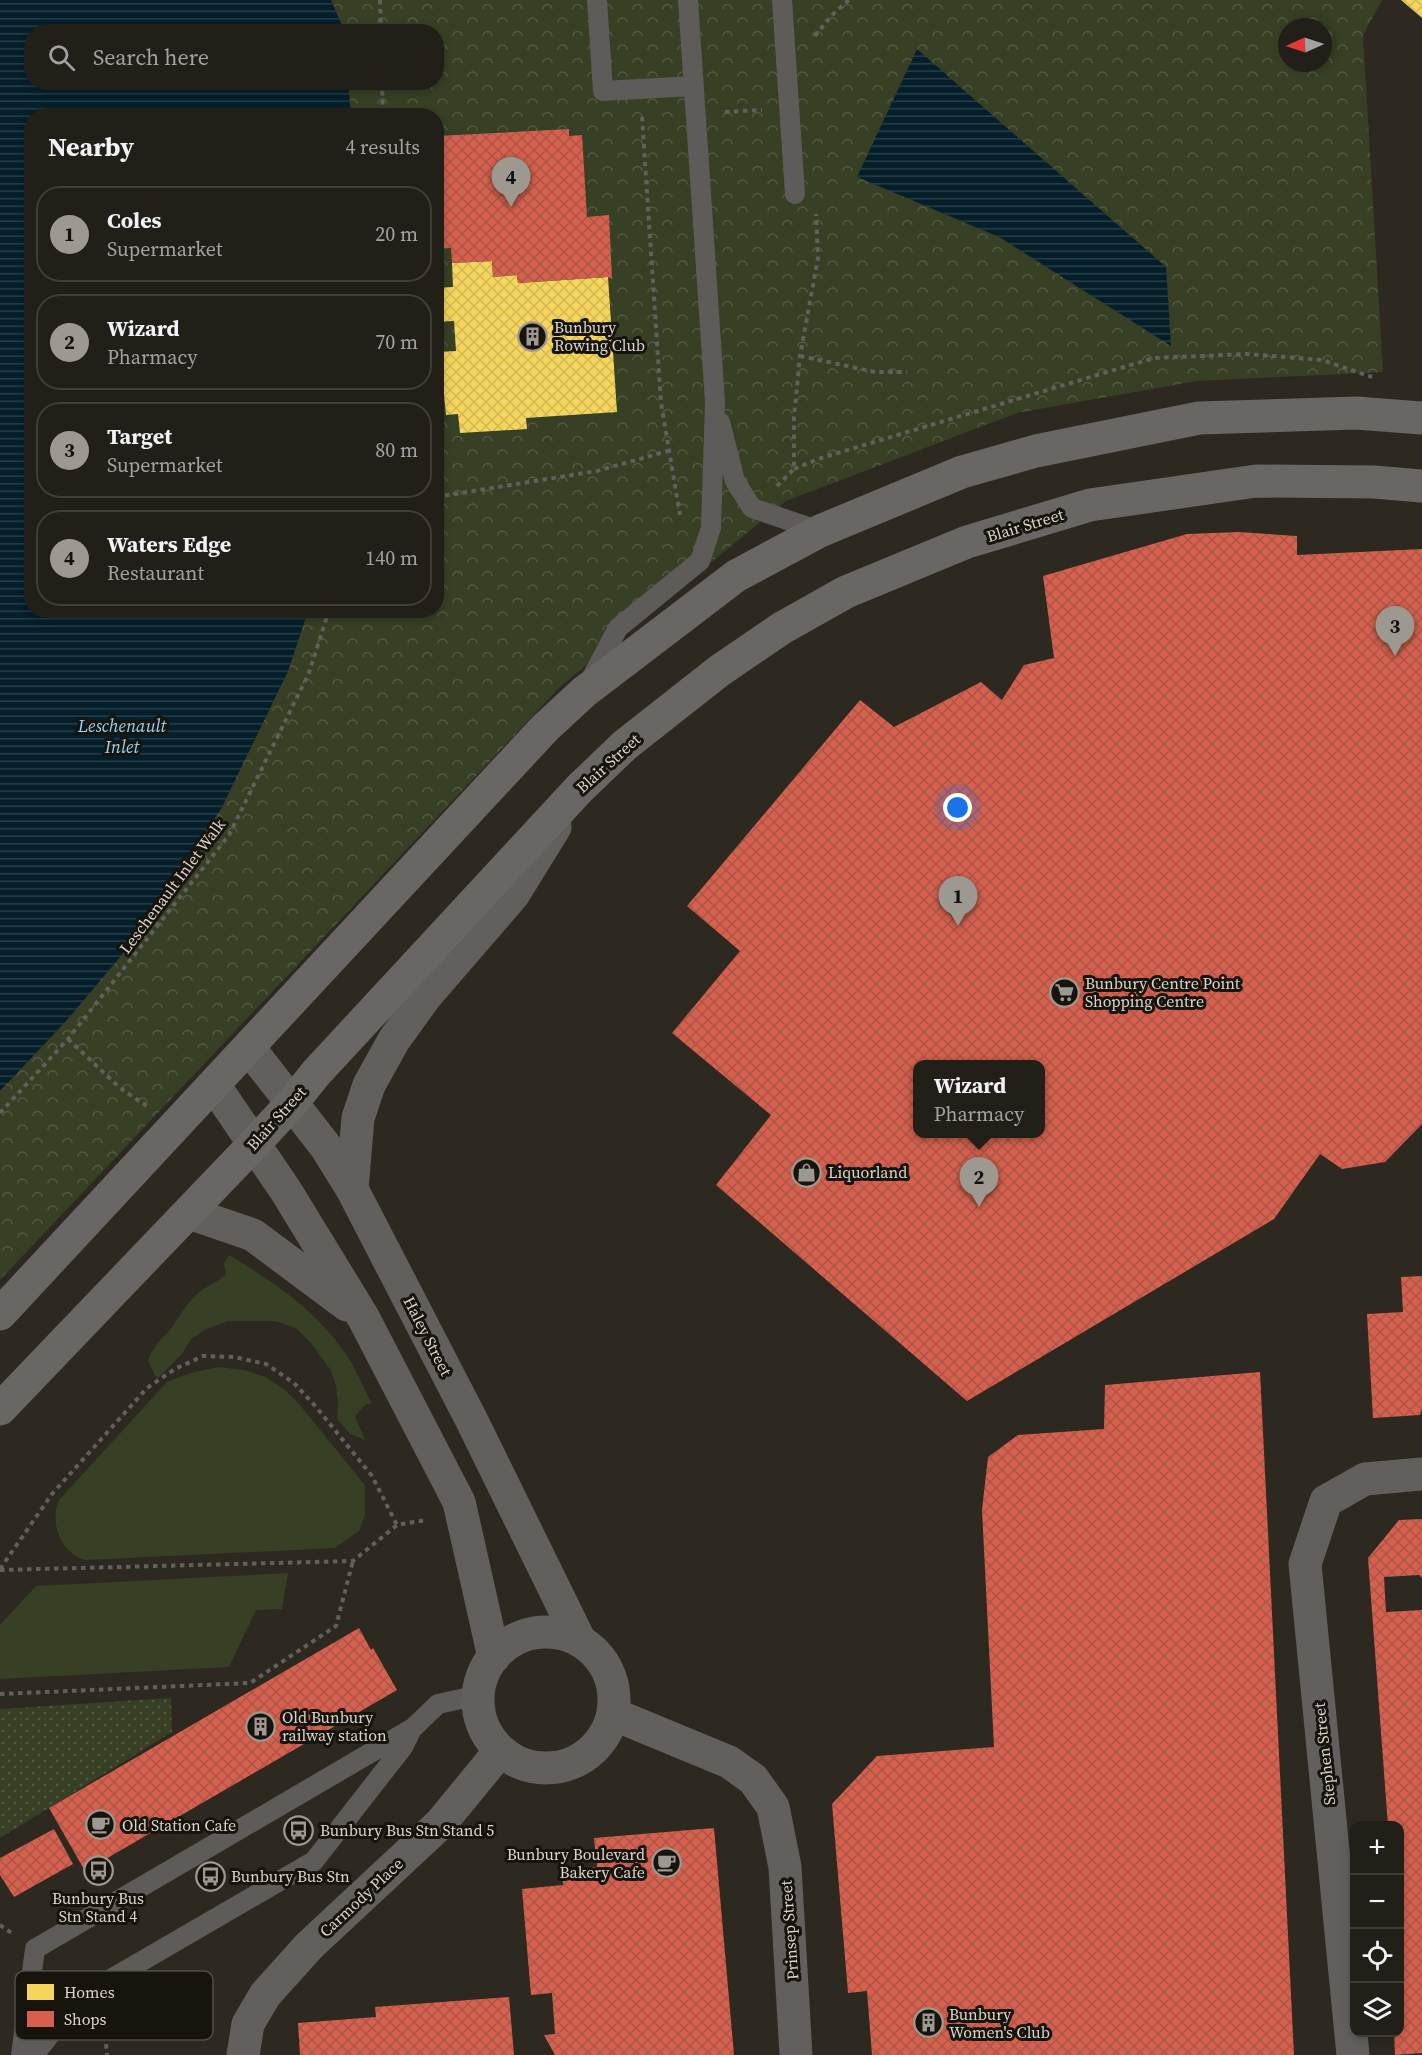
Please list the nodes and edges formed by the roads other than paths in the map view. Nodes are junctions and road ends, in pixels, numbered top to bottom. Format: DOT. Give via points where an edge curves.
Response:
graph roads {
  1 [pos="597,0"];
  2 [pos="688,0"];
  3 [pos="782,0"];
  4 [pos="693,86"];
  5 [pos="795,194"];
  6 [pos="715,402"];
  7 [pos="1422,418"];
  8 [pos="1422,486"];
  9 [pos="820,531"];
  10 [pos="584,692"];
  11 [pos="580,788"];
  12 [pos="249,1048"];
  13 [pos="214,1085"];
  14 [pos="292,1103"];
  15 [pos="255,1143"];
  16 [pos="352,1189"];
  17 [pos="189,1212"];
  18 [pos="0,1314"];
  19 [pos="363,1317"];
  20 [pos="0,1409"];
  21 [pos="1422,1474"];
  22 [pos="580,1641"];
  23 [pos="494,1657"];
  24 [pos="478,1695"];
  25 [pos="614,1714"];
  26 [pos="413,1728"];
  27 [pos="500,1751"];
  28 [pos="32,1971"];
  29 [pos="125,1971"];
  30 [pos="23,2040"];
  31 [pos="46,2040"];
  32 [pos="21,2055"];
  33 [pos="34,2055"];
  34 [pos="243,2055"];
  35 [pos="796,2055"];
  36 [pos="1353,2055"];
  1 -- 4 [label="lane" via="603,92"];
  2 -- 4 [label="lane"];
  3 -- 5 [label="lane"];
  4 -- 6 [label="lane"];
  6 -- 9 [label="lane" via="735,481 752,508"];
  6 -- 10 [label="lane" via="711,528 700,561 618,628"];
  7 -- 9 [label="main road" via="1356,413 1199,418 1035,451 962,472"];
  8 -- 11 [label="main road, Blair Street" via="1256,482 1090,505 967,542 846,592 782,628 720,670 625,745"];
  9 -- 10 [label="main road" via="736,576"];
  10 -- 12 [label="main road" via="545,728"];
  11 -- 14 [label="main road, Blair Street"];
  11 -- 16 [label="street" via="513,895 425,997 394,1040 369,1085 358,1118"];
  12 -- 13 [label="main road"];
  12 -- 14 [label="street, Haley Street"];
  13 -- 15 [label="street"];
  13 -- 18 [label="main road"];
  14 -- 15 [label="main road, Blair Street"];
  14 -- 16 [label="street, Haley Street"];
  15 -- 17 [label="main road, Blair Street"];
  15 -- 19 [label="street"];
  16 -- 22 [label="street, Haley Street"];
  17 -- 19 [label="street" via="253,1235"];
  17 -- 20 [label="main road, Blair Street"];
  19 -- 23 [label="street" via="459,1502"];
  21 -- 36 [label="street, Stephen Street" via="1365,1479 1326,1501 1305,1564"];
  22 -- 23 [label="street" via="543,1631 507,1644"];
  22 -- 25 [label="street" via="597,1654 609,1671"];
  23 -- 24 [label="street" via="483,1674"];
  24 -- 26 [label="lane" via="438,1704"];
  24 -- 27 [label="street" via="487,1735"];
  25 -- 27 [label="street" via="605,1736 589,1754 567,1766 544,1769 520,1764"];
  25 -- 35 [label="street, Prinsep Street" via="729,1762 753,1779 773,1807 785,1867"];
  26 -- 28 [label="lane" via="35,1949"];
  26 -- 29 [label="lane" via="403,1747 314,1861"];
  27 -- 34 [label="street, Carmody Place" via="441,1823 309,1946 265,1995 248,2024"];
  30 -- 32 [label="lane"];
  31 -- 33 [label="lane"];
}
